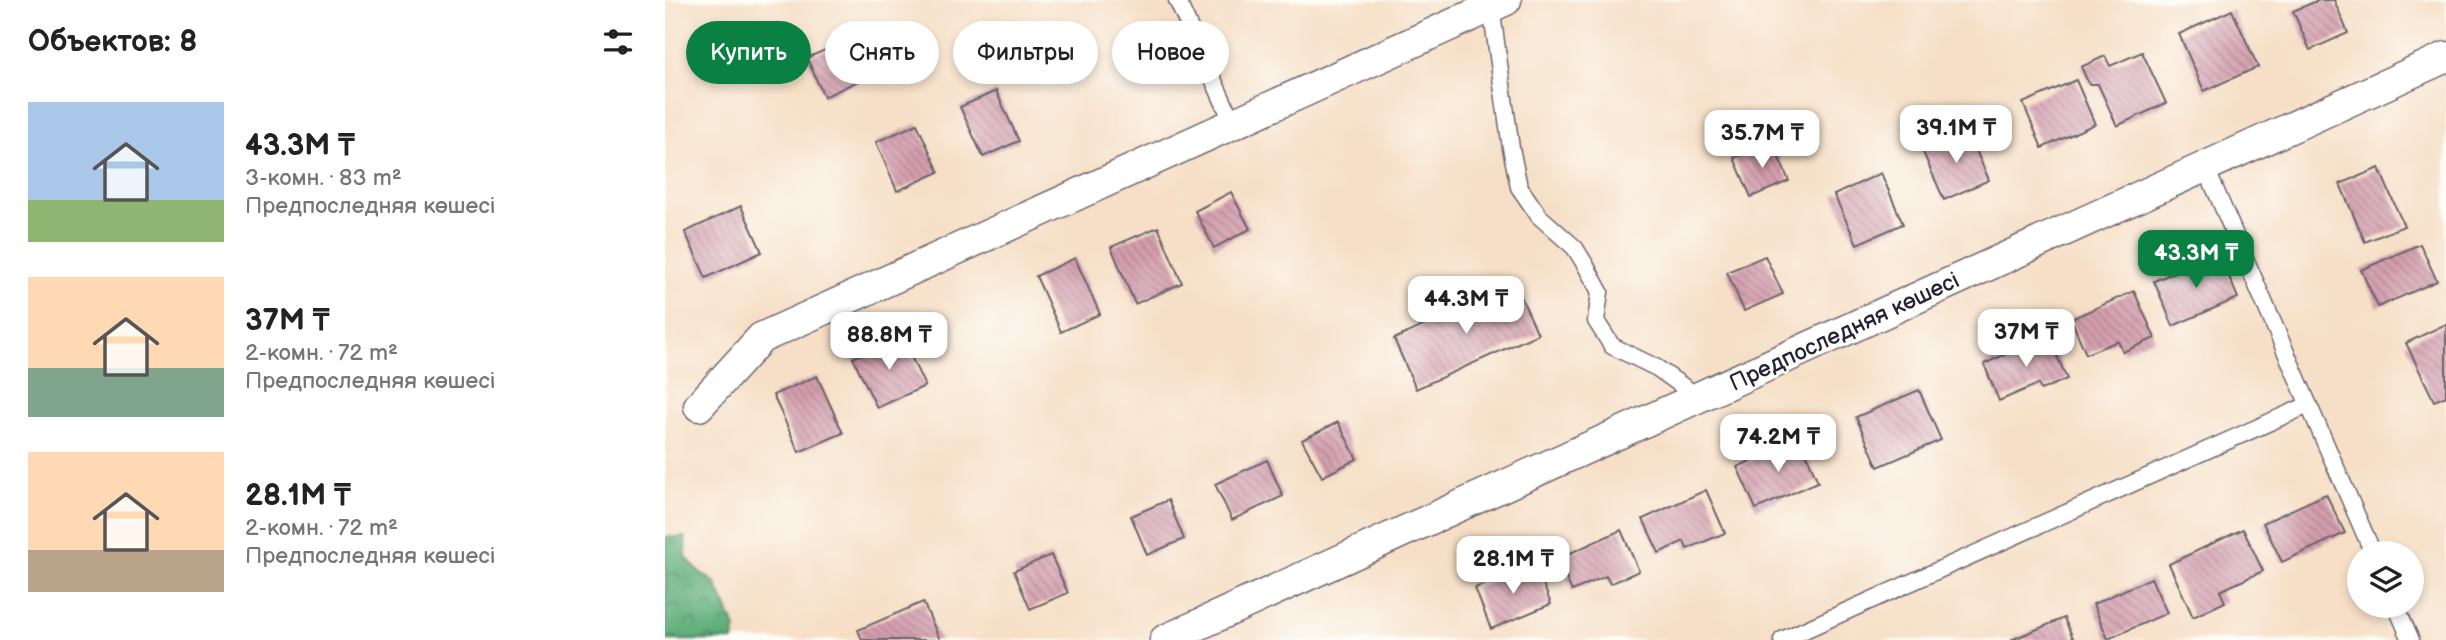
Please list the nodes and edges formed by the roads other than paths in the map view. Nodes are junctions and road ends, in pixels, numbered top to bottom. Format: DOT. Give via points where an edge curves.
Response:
graph roads {
  1 [pos="1177,0"];
  2 [pos="1498,4"];
  3 [pos="2446,57"];
  4 [pos="1233,123"];
  5 [pos="2205,166"];
  6 [pos="1698,397"];
  7 [pos="2308,405"];
  8 [pos="699,407"];
  9 [pos="2368,541"];
  10 [pos="2401,618"];
  11 [pos="1165,640"];
  12 [pos="1782,640"];
  13 [pos="2411,640"];
  1 -- 4 [label="lane"];
  2 -- 4 [label="street"];
  2 -- 6 [label="lane" via="1511,148 1519,187 1538,216 1575,248 1586,266 1599,292 1596,321 1612,346 1657,368"];
  3 -- 5 [label="street, Предпоследняя көшесі"];
  4 -- 8 [label="street" via="761,338"];
  5 -- 6 [label="street, Предпоследняя көшесі"];
  5 -- 7 [label="lane"];
  6 -- 11 [label="street, Предпоследняя көшесі"];
  7 -- 9 [label="lane"];
  7 -- 12 [label="lane"];
  10 -- 13 [label="lane"];
}
